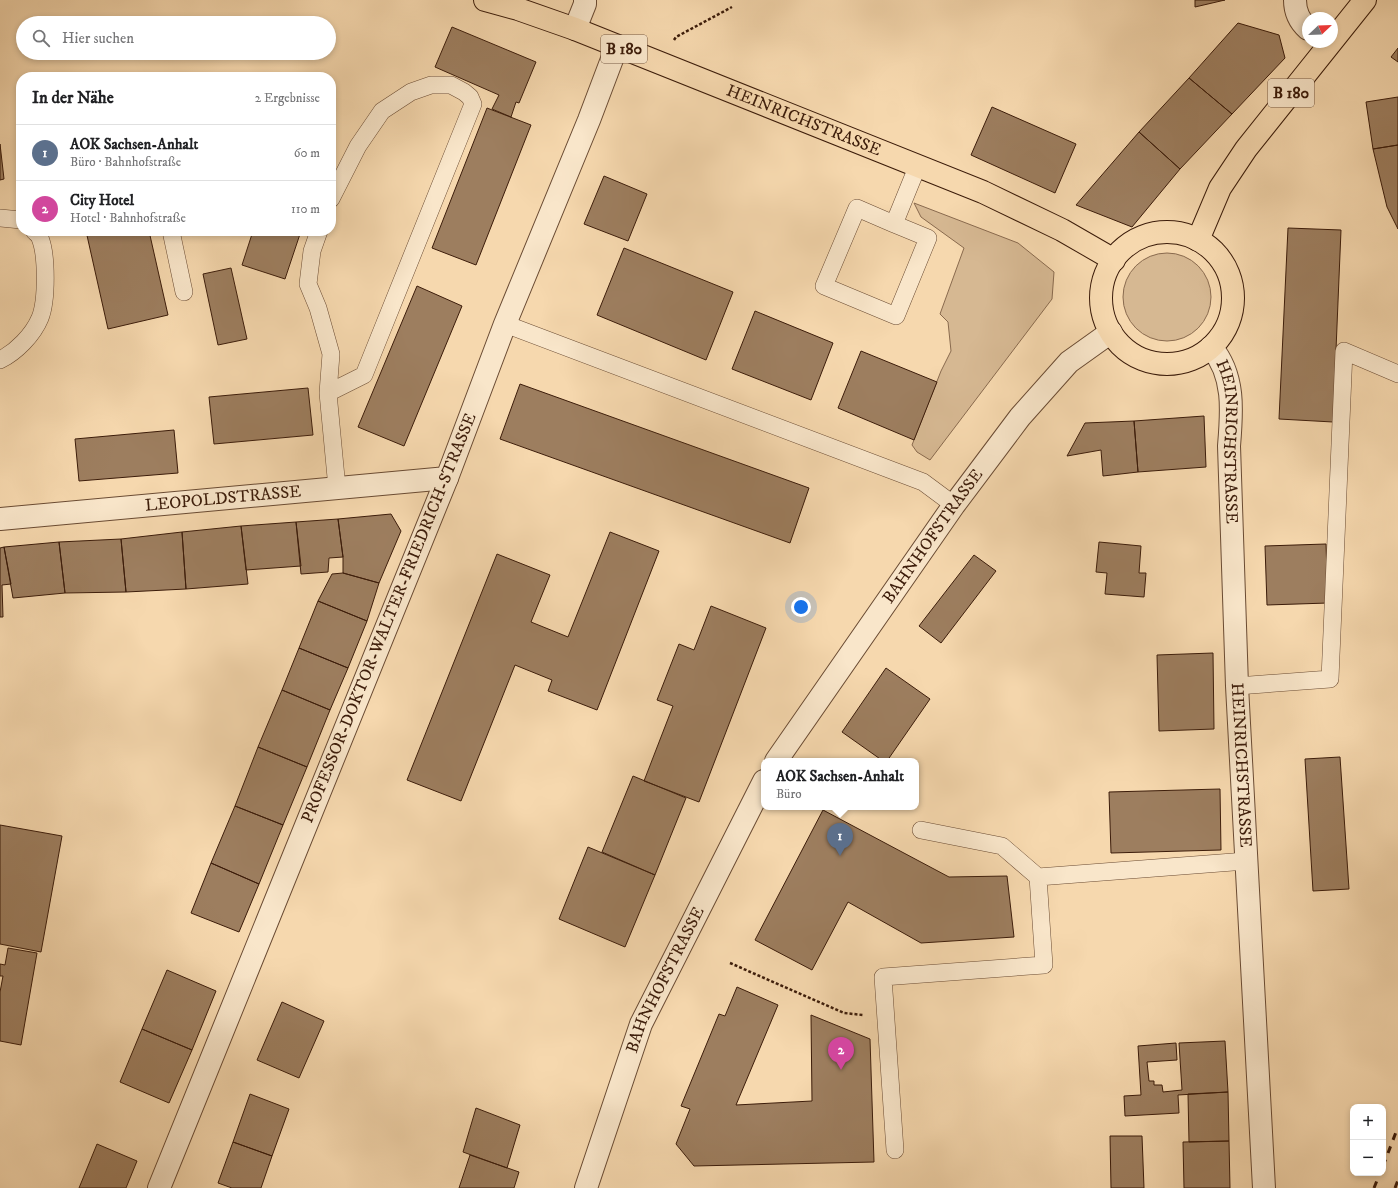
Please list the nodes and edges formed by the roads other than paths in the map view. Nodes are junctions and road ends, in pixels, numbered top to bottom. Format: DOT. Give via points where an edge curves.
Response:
graph roads {
  1 [pos="485,0"];
  2 [pos="585,0"];
  3 [pos="1295,0"];
  4 [pos="1365,0"];
  5 [pos="1302,22"];
  6 [pos="575,29"];
  7 [pos="1338,30"];
  8 [pos="617,46"];
  9 [pos="1323,48"];
  10 [pos="918,165"];
  11 [pos="336,189"];
  12 [pos="0,218"];
  13 [pos="16,220"];
  14 [pos="894,224"];
  15 [pos="38,236"];
  16 [pos="172,236"];
  17 [pos="317,236"];
  18 [pos="1198,240"];
  19 [pos="1114,260"];
  20 [pos="184,292"];
  21 [pos="505,324"];
  22 [pos="1111,332"];
  23 [pos="1211,347"];
  24 [pos="0,360"];
  25 [pos="1398,374"];
  26 [pos="328,393"];
  27 [pos="446,478"];
  28 [pos="337,488"];
  29 [pos="954,504"];
  30 [pos="0,519"];
  31 [pos="1237,686"];
  32 [pos="778,758"];
  33 [pos="761,787"];
  34 [pos="921,830"];
  35 [pos="1246,861"];
  36 [pos="1038,877"];
  37 [pos="895,1150"];
  38 [pos="159,1188"];
  39 [pos="586,1188"];
  40 [pos="1264,1188"];
  1 -- 6 [label="main road, HEINRICHSTRASSE / B 180"];
  2 -- 6 [label="street"];
  3 -- 5 [label="street"];
  4 -- 7 [label="main road, B 180"];
  6 -- 8 [label="main road, HEINRICHSTRASSE / B 180"];
  8 -- 10 [label="main road, HEINRICHSTRASSE / B 180"];
  8 -- 21 [label="street, PROFESSOR-DOKTOR-WALTER-FRIEDRICH-STRASSE"];
  9 -- 18 [label="main road, B 180" via="1220,188"];
  10 -- 14 [label="lane"];
  10 -- 19 [label="main road, HEINRICHSTRASSE / B 180" via="1029,213"];
  11 -- 26 [label="lane" via="358,146 382,111 411,92 431,85 451,85 470,97 473,104 364,375"];
  12 -- 13 [label="lane"];
  14 -- 14 [label="lane" via="857,208 824,286 896,316 928,238"];
  15 -- 24 [label="lane" via="45,260 41,318 28,340"];
  16 -- 20 [label="lane"];
  17 -- 26 [label="lane" via="312,251 308,284 318,308 331,354"];
  18 -- 19 [label="main road" via="1168,232 1152,234 1130,244"];
  18 -- 23 [label="main road" via="1217,256 1232,286 1233,303 1229,320 1222,335"];
  19 -- 22 [label="main road" via="1103,283 1102,300 1104,317"];
  21 -- 27 [label="street, PROFESSOR-DOKTOR-WALTER-FRIEDRICH-STRASSE"];
  21 -- 29 [label="lane" via="923,482"];
  22 -- 23 [label="main road" via="1131,353 1158,363 1186,361"];
  22 -- 29 [label="street, BAHNHOFSTRASSE" via="1069,362 1020,417"];
  23 -- 31 [label="street, HEINRICHSTRASSE" via="1226,376 1231,397 1229,446"];
  25 -- 31 [label="lane" via="1344,351 1330,679"];
  26 -- 28 [label="lane"];
  27 -- 28 [label="street, LEOPOLDSTRASSE"];
  27 -- 38 [label="street, PROFESSOR-DOKTOR-WALTER-FRIEDRICH-STRASSE"];
  28 -- 30 [label="street, LEOPOLDSTRASSE"];
  29 -- 32 [label="street, BAHNHOFSTRASSE"];
  31 -- 35 [label="street, HEINRICHSTRASSE"];
  33 -- 39 [label="street, BAHNHOFSTRASSE" via="641,1024"];
  34 -- 36 [label="lane" via="1002,846"];
  35 -- 36 [label="lane"];
  35 -- 40 [label="street, HEINRICHSTRASSE"];
  36 -- 37 [label="lane" via="1044,965 882,977"];
}
